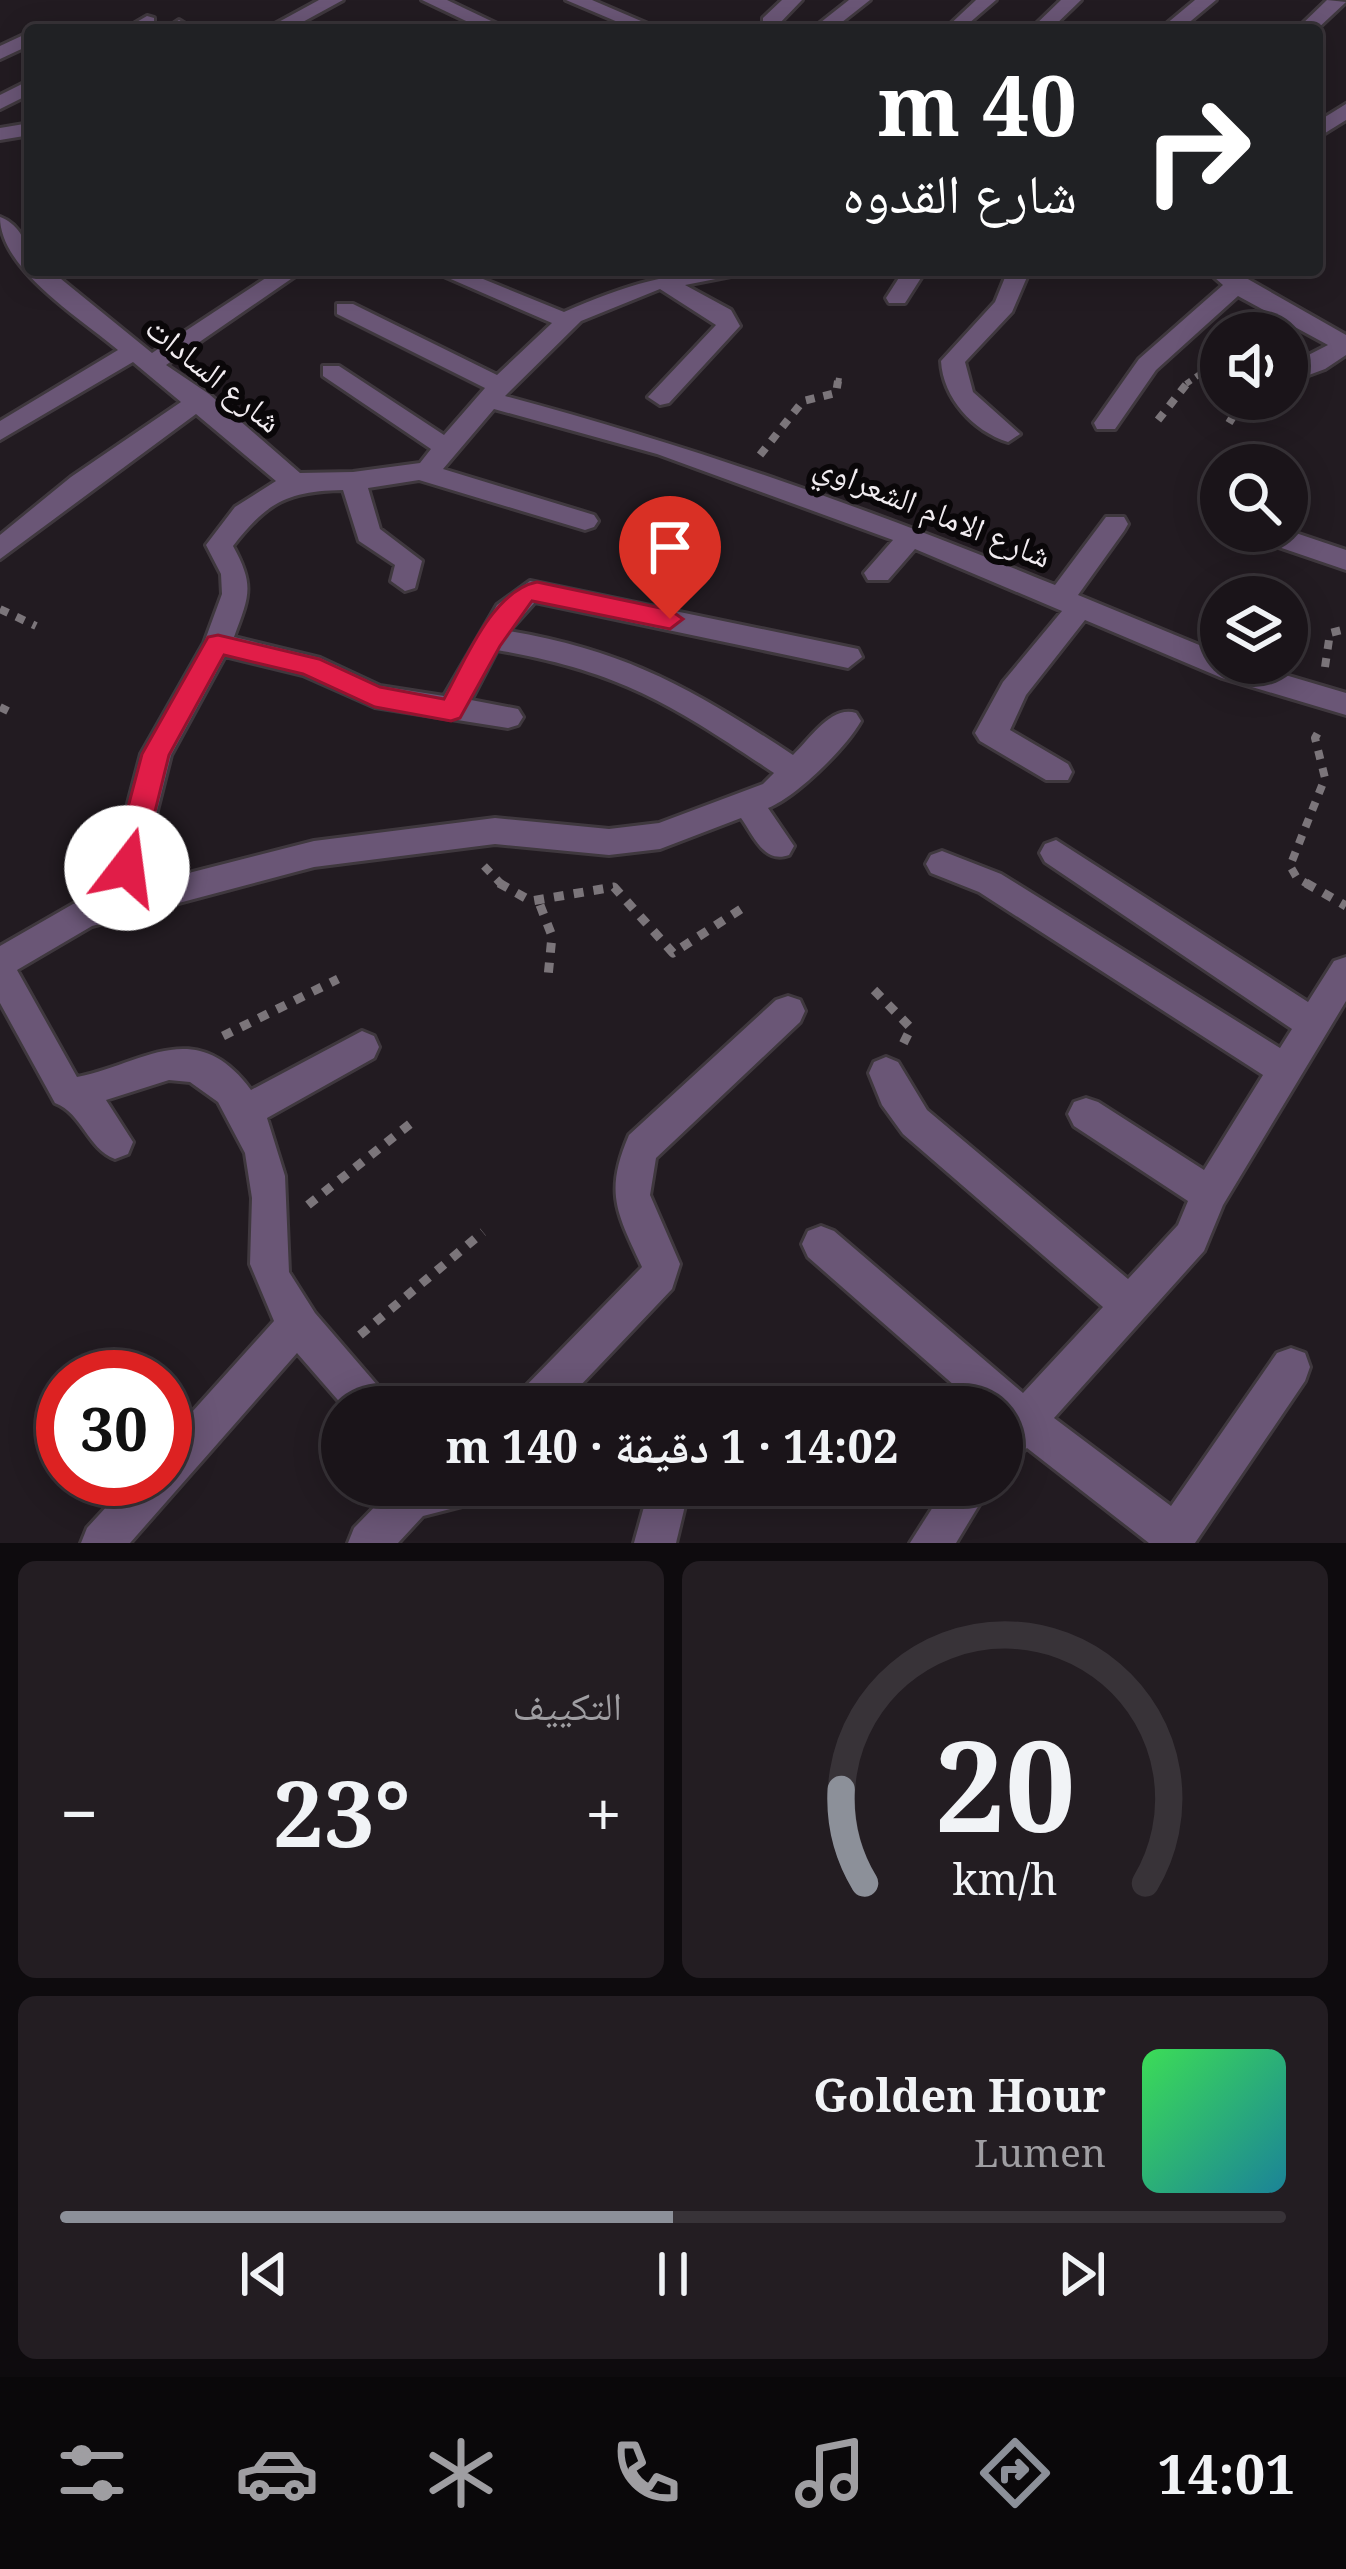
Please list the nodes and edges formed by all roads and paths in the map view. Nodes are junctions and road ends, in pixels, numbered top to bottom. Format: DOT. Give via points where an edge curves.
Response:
graph roads {
  1 [pos="431,0"];
  2 [pos="575,0"];
  3 [pos="623,0"];
  4 [pos="793,0"];
  5 [pos="816,0"];
  6 [pos="987,0"];
  7 [pos="1072,0"];
  8 [pos="1207,0"];
  9 [pos="1338,0"];
  10 [pos="854,5"];
  11 [pos="325,10"];
  12 [pos="605,11"];
  13 [pos="770,22"];
  14 [pos="289,24"];
  15 [pos="487,24"];
  16 [pos="639,24"];
  17 [pos="828,24"];
  18 [pos="957,24"];
  19 [pos="1046,24"];
  20 [pos="1176,24"];
  21 [pos="1312,24"];
  22 [pos="0,224"];
  23 [pos="24,251"];
  24 [pos="48,276"];
  25 [pos="283,276"];
  26 [pos="456,276"];
  27 [pos="911,276"];
  28 [pos="1020,276"];
  29 [pos="659,278"];
  30 [pos="1226,278"];
  31 [pos="897,298"];
  32 [pos="344,309"];
  33 [pos="567,321"];
  34 [pos="143,357"];
  35 [pos="1317,364"];
  36 [pos="1308,367"];
  37 [pos="331,371"];
  38 [pos="1200,371"];
  39 [pos="1346,377"];
  40 [pos="839,378"];
  41 [pos="494,392"];
  42 [pos="660,397"];
  43 [pos="200,400"];
  44 [pos="1158,420"];
  45 [pos="1231,420"];
  46 [pos="1106,423"];
  47 [pos="1229,423"];
  48 [pos="0,432"];
  49 [pos="1008,434"];
  50 [pos="444,446"];
  51 [pos="428,471"];
  52 [pos="744,475"];
  53 [pos="353,481"];
  54 [pos="294,482"];
  55 [pos="585,521"];
  56 [pos="1115,524"];
  57 [pos="911,537"];
  58 [pos="1308,547"];
  59 [pos="0,550"];
  60 [pos="1346,560"];
  61 [pos="878,573"];
  62 [pos="405,581"];
  63 [pos="1069,604"];
  64 [pos="0,609"];
  65 [pos="36,626"];
  66 [pos="1346,629"];
  67 [pos="491,639"];
  68 [pos="218,644"];
  69 [pos="848,657"];
  70 [pos="1334,700"];
  71 [pos="0,707"];
  72 [pos="451,710"];
  73 [pos="16,715"];
  74 [pos="508,717"];
  75 [pos="846,721"];
  76 [pos="1058,772"];
  77 [pos="797,773"];
  78 [pos="749,805"];
  79 [pos="466,833"];
  80 [pos="778,846"];
  81 [pos="1056,853"];
  82 [pos="942,863"];
  83 [pos="117,905"];
  84 [pos="540,905"];
  85 [pos="1346,906"];
  86 [pos="741,909"];
  87 [pos="0,967"];
  88 [pos="1345,975"];
  89 [pos="548,977"];
  90 [pos="338,979"];
  91 [pos="874,990"];
  92 [pos="788,1011"];
  93 [pos="1313,1024"];
  94 [pos="362,1047"];
  95 [pos="168,1063"];
  96 [pos="1285,1070"];
  97 [pos="886,1073"];
  98 [pos="81,1094"];
  99 [pos="245,1111"];
  100 [pos="1086,1114"];
  101 [pos="415,1120"];
  102 [pos="115,1142"];
  103 [pos="1209,1194"];
  104 [pos="483,1232"];
  105 [pos="268,1236"];
  106 [pos="820,1244"];
  107 [pos="1130,1305"];
  108 [pos="299,1322"];
  109 [pos="331,1359"];
  110 [pos="1291,1367"];
  111 [pos="353,1386"];
  112 [pos="553,1386"];
  113 [pos="965,1386"];
  114 [pos="1023,1424"];
  115 [pos="1023,1440"];
  116 [pos="192,1442"];
  117 [pos="135,1506"];
  118 [pos="403,1506"];
  119 [pos="665,1506"];
  120 [pos="957,1506"];
  121 [pos="1173,1539"];
  122 [pos="102,1543"];
  123 [pos="369,1543"];
  124 [pos="655,1543"];
  125 [pos="931,1543"];
  1 -- 15 [label="street"];
  2 -- 12 [label="street"];
  3 -- 12 [label="street"];
  4 -- 13 [label="street"];
  5 -- 10 [label="street"];
  6 -- 18 [label="street"];
  7 -- 19 [label="street"];
  8 -- 20 [label="street"];
  9 -- 21 [label="street"];
  10 -- 17 [label="street"];
  11 -- 14 [label="street"];
  12 -- 16 [label="street"];
  22 -- 23 [label="street, شارع السادات"];
  24 -- 34 [label="street, شارع السادات"];
  25 -- 34 [label="street"];
  26 -- 33 [label="street"];
  27 -- 31 [label="street"];
  28 -- 49 [label="street" via="953,361 964,402"];
  29 -- 33 [label="street"];
  29 -- 42 [label="street" via="728,326"];
  30 -- 35 [label="street" via="1343,341 1345,348"];
  30 -- 46 [label="street" via="1129,384"];
  32 -- 41 [label="street, شارع الامام الشعراوي"];
  33 -- 41 [label="street"];
  34 -- 43 [label="street, شارع السادات"];
  34 -- 48 [label="street"];
  35 -- 36 [label="street"];
  35 -- 39 [label="street"];
  37 -- 50 [label="street"];
  38 -- 44 [label="path"];
  40 -- 52 [label="path" via="836,393 803,401"];
  41 -- 50 [label="street"];
  41 -- 52 [label="street, شارع الامام الشعراوي"];
  43 -- 54 [label="street, شارع السادات"];
  43 -- 59 [label="street"];
  45 -- 47 [label="path"];
  50 -- 51 [label="street"];
  51 -- 53 [label="street"];
  51 -- 55 [label="street"];
  52 -- 57 [label="street, شارع الامام الشعراوي"];
  53 -- 54 [label="street"];
  53 -- 62 [label="street" via="368,534 409,560"];
  54 -- 68 [label="street" via="244,513 219,545 236,594"];
  56 -- 63 [label="street"];
  57 -- 61 [label="street"];
  57 -- 63 [label="street, شارع الامام الشعراوي"];
  58 -- 60 [label="street"];
  63 -- 70 [label="street, شارع الامام الشعراوي" via="1232,670"];
  63 -- 76 [label="street" via="990,733"];
  64 -- 65 [label="path"];
  66 -- 70 [label="path" via="1330,633"];
  67 -- 69 [label="street" via="520,598 537,591"];
  67 -- 72 [label="street"];
  67 -- 77 [label="street" via="622,669"];
  68 -- 72 [label="street" via="310,666 375,697"];
  68 -- 83 [label="street" via="156,754"];
  70 -- 85 [label="path" via="1315,738 1325,778 1290,866"];
  71 -- 73 [label="path"];
  72 -- 74 [label="street"];
  75 -- 77 [label="street"];
  77 -- 78 [label="street"];
  78 -- 79 [label="street" via="635,842"];
  78 -- 80 [label="street"];
  79 -- 83 [label="street" via="314,854"];
  79 -- 84 [label="path" via="491,877"];
  81 -- 93 [label="street"];
  82 -- 96 [label="street" via="990,883"];
  83 -- 87 [label="street" via="52,928"];
  84 -- 86 [label="path" via="614,887 673,953"];
  84 -- 89 [label="path" via="552,936"];
  87 -- 98 [label="street" via="63,1089"];
  88 -- 93 [label="street"];
  90 -- 95 [label="path"];
  91 -- 97 [label="path" via="911,1028"];
  92 -- 112 [label="street" via="641,1148 628,1201 662,1264 659,1276"];
  93 -- 96 [label="street"];
  94 -- 99 [label="street"];
  95 -- 98 [label="street"];
  95 -- 99 [label="street" via="227,1086"];
  96 -- 103 [label="street"];
  97 -- 107 [label="street" via="915,1122"];
  98 -- 102 [label="street"];
  99 -- 105 [label="street" via="267,1169"];
  100 -- 103 [label="street"];
  101 -- 105 [label="path"];
  103 -- 107 [label="street" via="1191,1238"];
  104 -- 109 [label="path"];
  105 -- 108 [label="street" via="270,1271"];
  106 -- 113 [label="street"];
  107 -- 114 [label="street"];
  108 -- 109 [label="street"];
  108 -- 116 [label="street"];
  109 -- 111 [label="street"];
  110 -- 121 [label="street"];
  115 -- 121 [label="street"];
  117 -- 122 [label="street"];
  118 -- 123 [label="street"];
  119 -- 124 [label="street"];
  120 -- 125 [label="street"];
}
